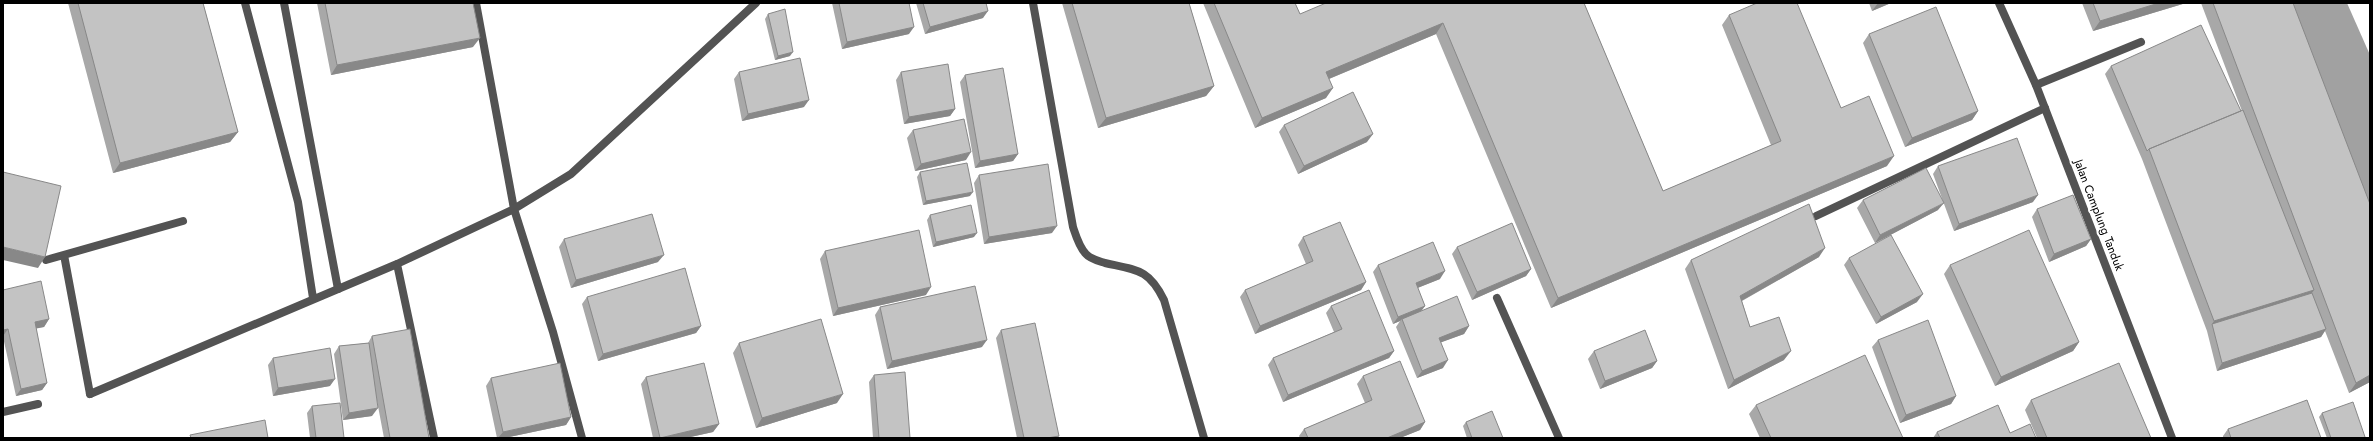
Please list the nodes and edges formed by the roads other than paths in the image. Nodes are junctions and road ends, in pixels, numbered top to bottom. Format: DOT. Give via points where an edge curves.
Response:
graph roads {
  1 [pos="245,3"];
  2 [pos="284,3"];
  3 [pos="476,3"];
  4 [pos="756,3"];
  5 [pos="1033,3"];
  6 [pos="2000,3"];
  7 [pos="2141,42"];
  8 [pos="2036,85"];
  9 [pos="2045,108"];
  10 [pos="514,209"];
  11 [pos="1816,216"];
  12 [pos="183,221"];
  13 [pos="64,255"];
  14 [pos="46,260"];
  15 [pos="397,264"];
  16 [pos="338,289"];
  17 [pos="313,298"];
  18 [pos="1497,298"];
  19 [pos="38,404"];
  20 [pos="3,412"];
  21 [pos="434,438"];
  22 [pos="582,438"];
  23 [pos="1204,438"];
  24 [pos="1559,438"];
  25 [pos="2172,438"];
  1 -- 17 [label="street" via="298,202"];
  2 -- 16 [label="street"];
  3 -- 10 [label="street"];
  4 -- 10 [label="street" via="572,174"];
  5 -- 23 [label="street" via="1072,227 1080,247 1087,255 1100,262 1147,275 1156,283 1164,300"];
  6 -- 8 [label="street, Jalan Camplung Tanduk"];
  7 -- 8 [label="street"];
  8 -- 9 [label="street, Jalan Camplung Tanduk"];
  9 -- 11 [label="street"];
  9 -- 25 [label="street, Jalan Camplung Tanduk"];
  10 -- 15 [label="street"];
  10 -- 22 [label="street" via="553,332"];
  12 -- 13 [label="street"];
  13 -- 14 [label="street"];
  13 -- 17 [label="street" via="90,394"];
  15 -- 16 [label="street"];
  15 -- 21 [label="street"];
  16 -- 17 [label="street"];
  18 -- 24 [label="street"];
  19 -- 20 [label="street"];
}
